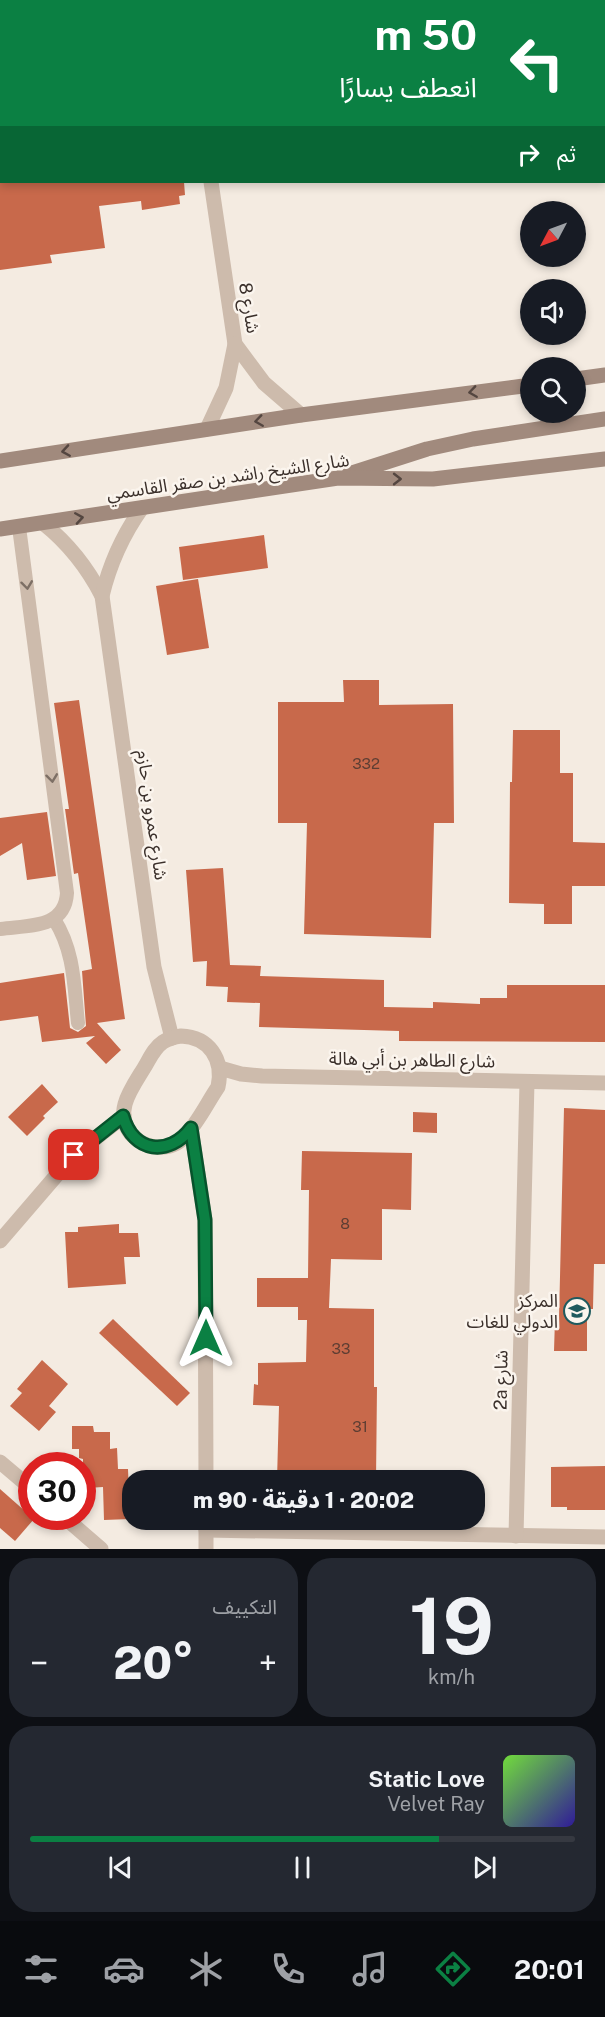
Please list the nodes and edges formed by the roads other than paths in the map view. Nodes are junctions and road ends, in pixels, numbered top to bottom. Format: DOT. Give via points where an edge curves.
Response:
graph roads {
  1 [pos="212,183"];
  2 [pos="235,344"];
  3 [pos="605,375"];
  4 [pos="586,378"];
  5 [pos="520,386"];
  6 [pos="301,415"];
  7 [pos="605,419"];
  8 [pos="207,429"];
  9 [pos="605,459"];
  10 [pos="0,462"];
  11 [pos="338,478"];
  12 [pos="142,508"];
  13 [pos="44,524"];
  14 [pos="19,527"];
  15 [pos="0,529"];
  16 [pos="102,596"];
  17 [pos="54,919"];
  18 [pos="0,929"];
  19 [pos="78,1023"];
  20 [pos="172,1038"];
  21 [pos="220,1068"];
  22 [pos="527,1082"];
  23 [pos="605,1083"];
  24 [pos="123,1116"];
  25 [pos="191,1128"];
  26 [pos="0,1241"];
  27 [pos="0,1462"];
  28 [pos="206,1470"];
  29 [pos="18,1477"];
  30 [pos="79,1530"];
  31 [pos="206,1530"];
  32 [pos="347,1530"];
  33 [pos="516,1536"];
  34 [pos="605,1537"];
  35 [pos="101,1549"];
  36 [pos="207,1549"];
  1 -- 2 [label="street, شارع 8"];
  2 -- 6 [label="street, شارع 8" via="264,383"];
  2 -- 8 [label="street" via="226,388"];
  3 -- 4 [label="main road"];
  5 -- 6 [label="main road, one-way"];
  6 -- 8 [label="main road, one-way"];
  7 -- 11 [label="main road" via="427,449"];
  8 -- 10 [label="main road, one-way"];
  11 -- 9 [label="main road, شارع الشيخ راشد بن صقر القاسمي, one-way" via="433,478"];
  11 -- 12 [label="main road, شارع الشيخ راشد بن صقر القاسمي"];
  13 -- 12 [label="main road, شارع الشيخ راشد بن صقر القاسمي, one-way"];
  12 -- 16 [label="street, شارع عمرو بن حازم" via="116,549"];
  13 -- 14 [label="main road, شارع الشيخ راشد بن صقر القاسمي"];
  13 -- 16 [label="street, شارع عمرو بن حازم" via="77,556"];
  14 -- 15 [label="main road, شارع الشيخ راشد بن صقر القاسمي"];
  14 -- 17 [label="lane, one-way" via="67,893 67,903"];
  16 -- 20 [label="street, شارع عمرو بن حازم" via="152,959"];
  17 -- 18 [label="lane"];
  17 -- 19 [label="lane" via="68,944"];
  20 -- 21 [label="street" via="190,1036 207,1044"];
  20 -- 24 [label="street" via="155,1050 128,1095"];
  21 -- 22 [label="street, شارع الطاهر بن أبي هالة" via="272,1077"];
  21 -- 25 [label="street" via="218,1086"];
  22 -- 23 [label="street, شارع الطاهر بن أبي هالة"];
  22 -- 33 [label="street, 2a شارع"];
  24 -- 25 [label="street" via="133,1137 153,1147 175,1144"];
  24 -- 26 [label="street" via="74,1155"];
  25 -- 28 [label="street" via="205,1220"];
  27 -- 29 [label="street"];
  30 -- 35 [label="street"];
  31 -- 36 [label="street"];
  32 -- 33 [label="street"];
  33 -- 34 [label="street"];
}
